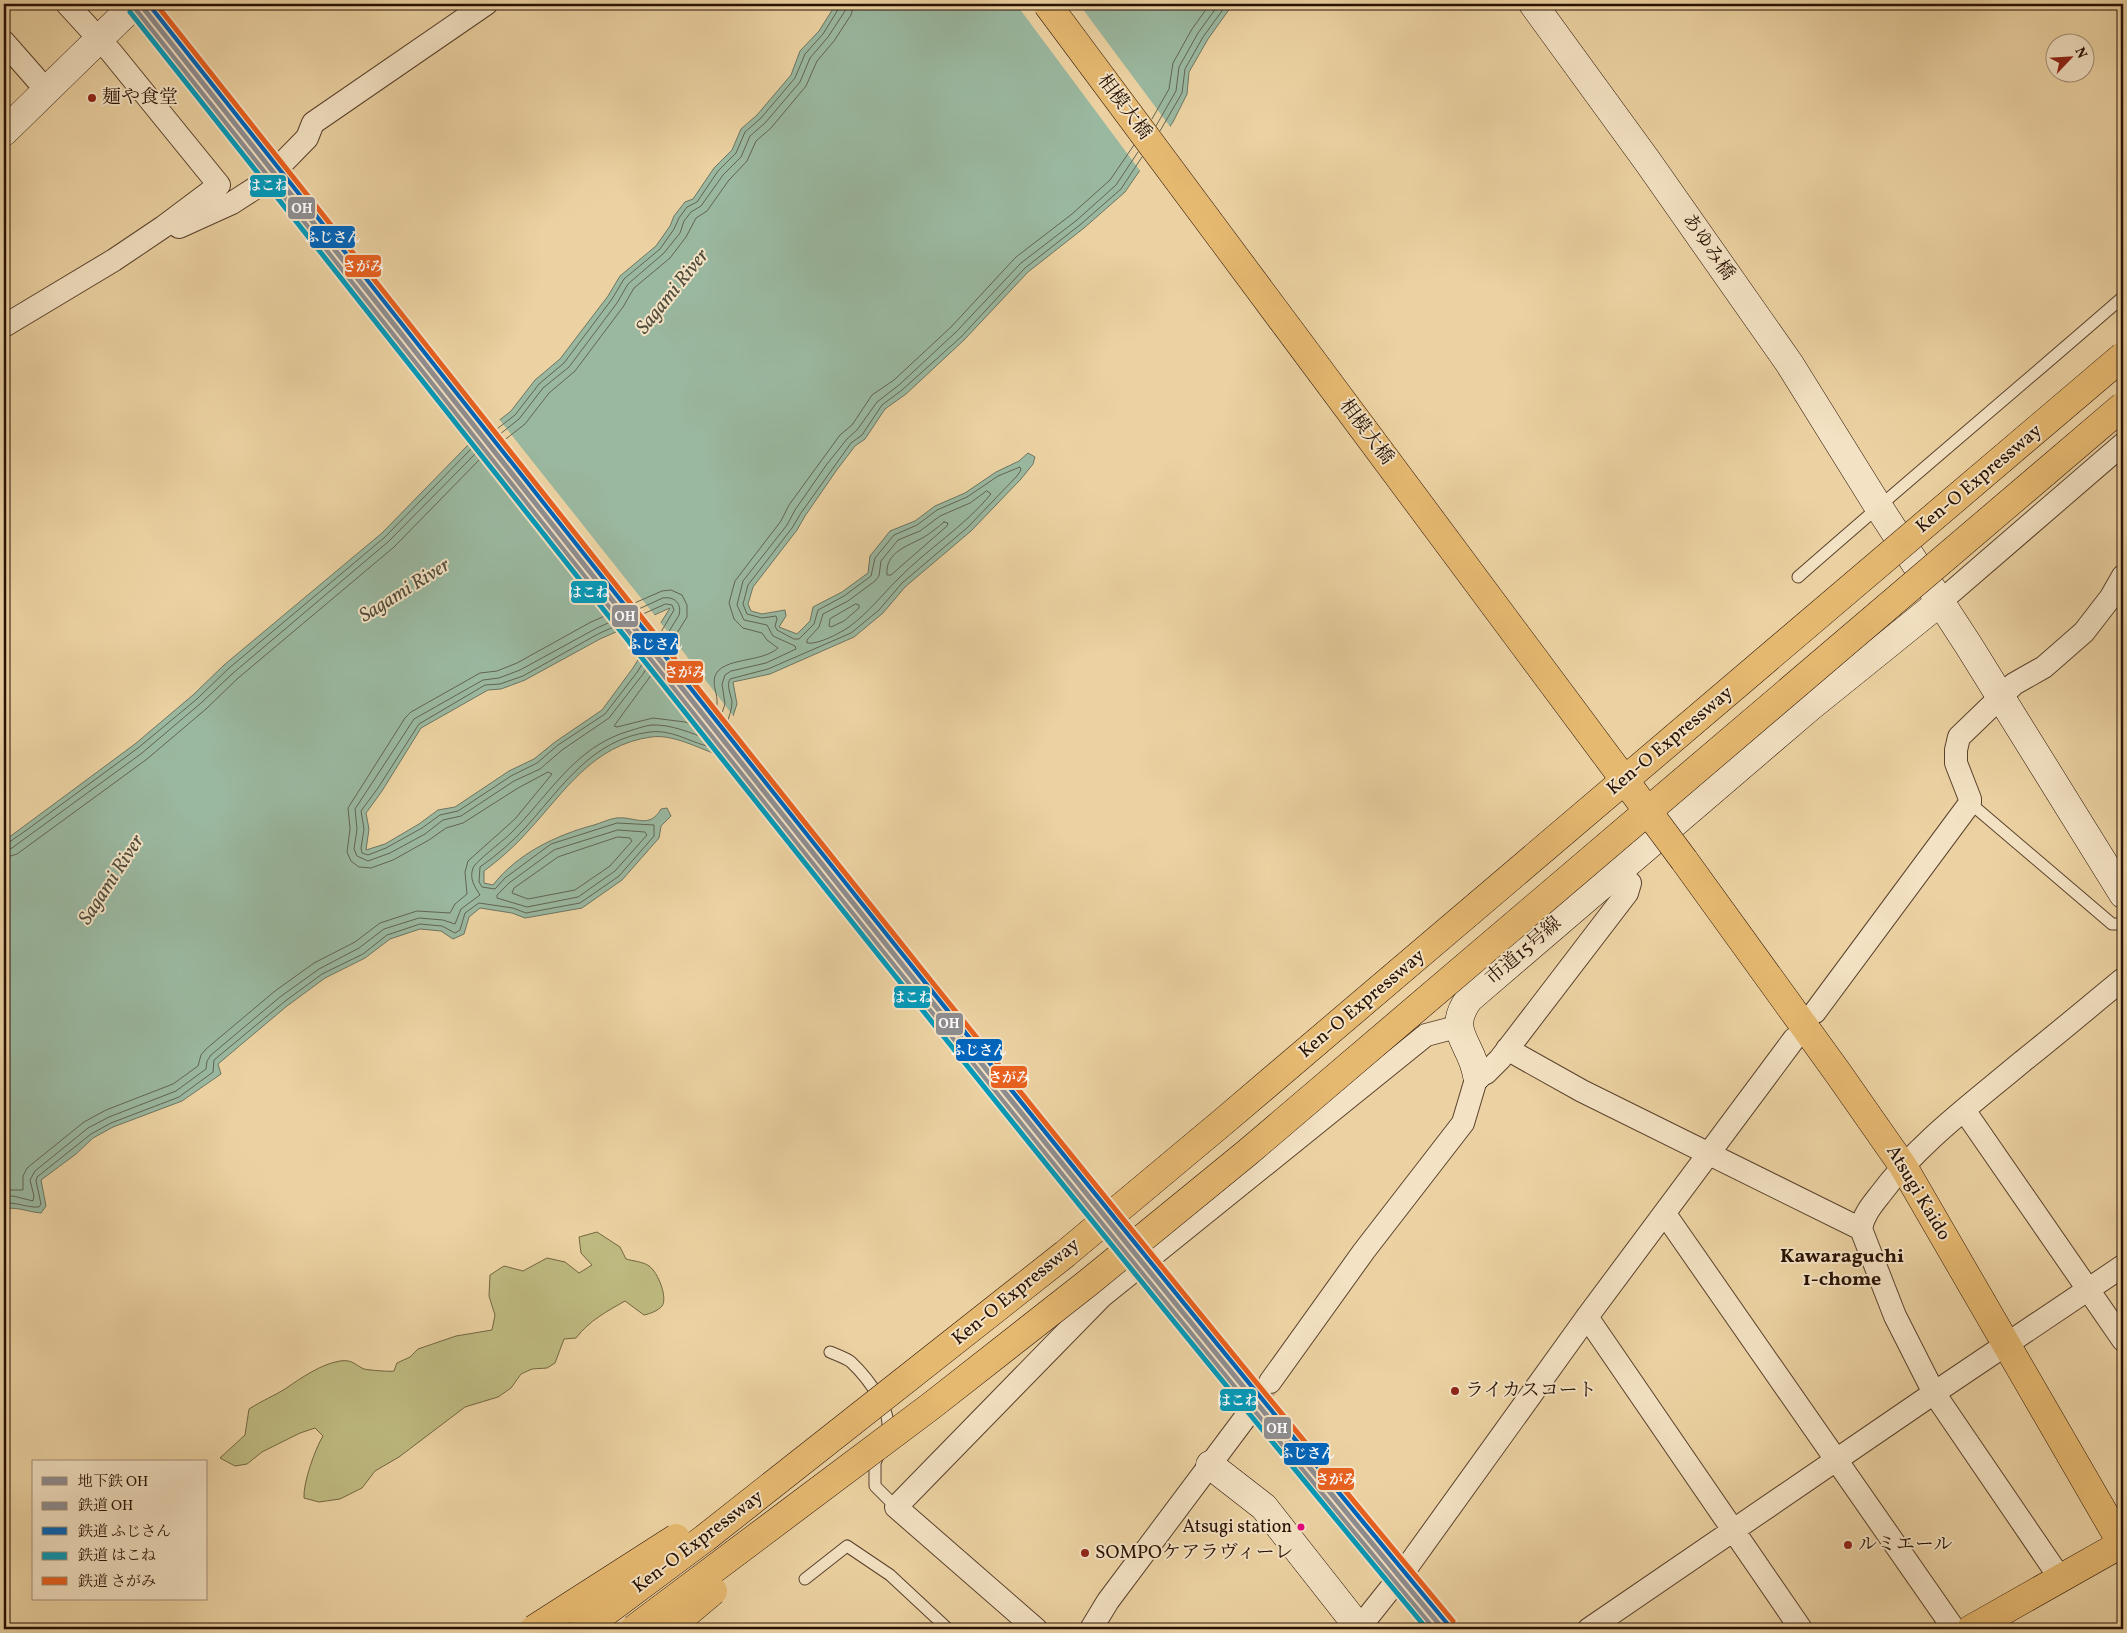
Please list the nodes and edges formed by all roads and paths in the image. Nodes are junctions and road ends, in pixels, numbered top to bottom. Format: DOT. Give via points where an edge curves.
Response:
graph roads {
  1 [pos="67,4"];
  2 [pos="135,4"];
  3 [pos="486,4"];
  4 [pos="1047,4"];
  5 [pos="1533,4"];
  6 [pos="100,39"];
  7 [pos="4,42"];
  8 [pos="47,91"];
  9 [pos="4,132"];
  10 [pos="163,227"];
  11 [pos="2123,297"];
  12 [pos="4,326"];
  13 [pos="2123,356"];
  14 [pos="2123,406"];
  15 [pos="2123,444"];
  16 [pos="1875,501"];
  17 [pos="2123,576"];
  18 [pos="1798,577"];
  19 [pos="1940,602"];
  20 [pos="2001,697"];
  21 [pos="1970,803"];
  22 [pos="1684,860"];
  23 [pos="1630,882"];
  24 [pos="2123,894"];
  25 [pos="2123,924"];
  26 [pos="2123,978"];
  27 [pos="1815,1012"];
  28 [pos="1458,1024"];
  29 [pos="1794,1040"];
  30 [pos="1508,1049"];
  31 [pos="1477,1076"];
  32 [pos="1964,1110"];
  33 [pos="1709,1153"];
  34 [pos="1903,1166"];
  35 [pos="1665,1214"];
  36 [pos="1861,1229"];
  37 [pos="1065,1254"];
  38 [pos="2123,1266"];
  39 [pos="2089,1290"];
  40 [pos="1587,1317"];
  41 [pos="2123,1340"];
  42 [pos="2007,1344"];
  43 [pos="830,1352"];
  44 [pos="1270,1382"];
  45 [pos="1934,1393"];
  46 [pos="931,1406"];
  47 [pos="1245,1418"];
  48 [pos="1835,1461"];
  49 [pos="1210,1465"];
  50 [pos="896,1507"];
  51 [pos="1732,1531"];
  52 [pos="2123,1543"];
  53 [pos="2060,1578"];
  54 [pos="805,1579"];
  55 [pos="534,1629"];
  56 [pos="583,1629"];
  57 [pos="634,1629"];
  58 [pos="668,1629"];
  59 [pos="948,1629"];
  60 [pos="1036,1629"];
  61 [pos="1091,1629"];
  62 [pos="1359,1629"];
  63 [pos="1589,1629"];
  64 [pos="1801,1629"];
  65 [pos="1954,1629"];
  66 [pos="1972,1629"];
  1 -- 6 [label="street"];
  2 -- 6 [label="street"];
  3 -- 10 [label="street" via="314,123 307,138 246,196 176,228"];
  4 -- 22 [label="main road, 相模大橋, bridge"];
  5 -- 16 [label="street, あゆみ橋" via="1789,363"];
  6 -- 8 [label="street"];
  6 -- 10 [label="street" via="219,185"];
  7 -- 8 [label="street"];
  8 -- 9 [label="street"];
  10 -- 12 [label="street"];
  11 -- 16 [label="lane" via="1973,427"];
  13 -- 37 [label="main road, Ken-O Expressway, bridge"];
  14 -- 46 [label="main road, Ken-O Expressway, bridge" via="1248,1152"];
  15 -- 19 [label="street"];
  16 -- 18 [label="lane"];
  16 -- 19 [label="street, あゆみ橋"];
  17 -- 20 [label="street" via="2111,598 2084,632 2044,667 2014,684"];
  19 -- 20 [label="street, あゆみ橋"];
  19 -- 28 [label="street, 市道15号線" via="1810,707 1468,999 1461,1009"];
  20 -- 21 [label="street" via="1959,737 1956,763"];
  20 -- 24 [label="street, あゆみ橋"];
  21 -- 25 [label="lane" via="2112,924"];
  21 -- 27 [label="street"];
  22 -- 34 [label="main road, Atsugi Kaido"];
  23 -- 30 [label="street" via="1627,893"];
  26 -- 32 [label="street"];
  28 -- 31 [label="street" via="1476,1063"];
  28 -- 50 [label="street" via="1426,1035 1100,1297"];
  29 -- 33 [label="street"];
  30 -- 31 [label="street" via="1486,1073"];
  30 -- 33 [label="street" via="1582,1091"];
  31 -- 44 [label="street" via="1463,1123 1364,1251"];
  32 -- 34 [label="street"];
  32 -- 39 [label="street"];
  33 -- 35 [label="street"];
  33 -- 36 [label="street"];
  34 -- 36 [label="street" via="1867,1212"];
  34 -- 42 [label="main road, Atsugi Kaido"];
  35 -- 40 [label="street"];
  35 -- 48 [label="street"];
  36 -- 45 [label="street" via="1895,1316"];
  37 -- 55 [label="main road, bridge" via="954,1329 720,1507"];
  37 -- 56 [label="main road, Ken-O Expressway, bridge" via="705,1538"];
  38 -- 39 [label="street"];
  39 -- 41 [label="street"];
  39 -- 42 [label="street"];
  40 -- 51 [label="street"];
  40 -- 62 [label="street"];
  42 -- 45 [label="street"];
  42 -- 52 [label="main road, Atsugi Kaido"];
  43 -- 50 [label="lane" via="850,1361 873,1386 887,1414 888,1432 875,1462 875,1486"];
  45 -- 48 [label="street"];
  45 -- 53 [label="street"];
  46 -- 57 [label="main road, Ken-O Expressway, bridge"];
  46 -- 58 [label="main road, bridge"];
  47 -- 49 [label="street"];
  48 -- 51 [label="street"];
  48 -- 65 [label="street"];
  49 -- 61 [label="street"];
  49 -- 62 [label="street" via="1264,1507"];
  50 -- 60 [label="street"];
  51 -- 63 [label="street"];
  51 -- 64 [label="street"];
  52 -- 53 [label="main road"];
  53 -- 66 [label="main road"];
  54 -- 59 [label="lane" via="847,1546 890,1575"];
}
